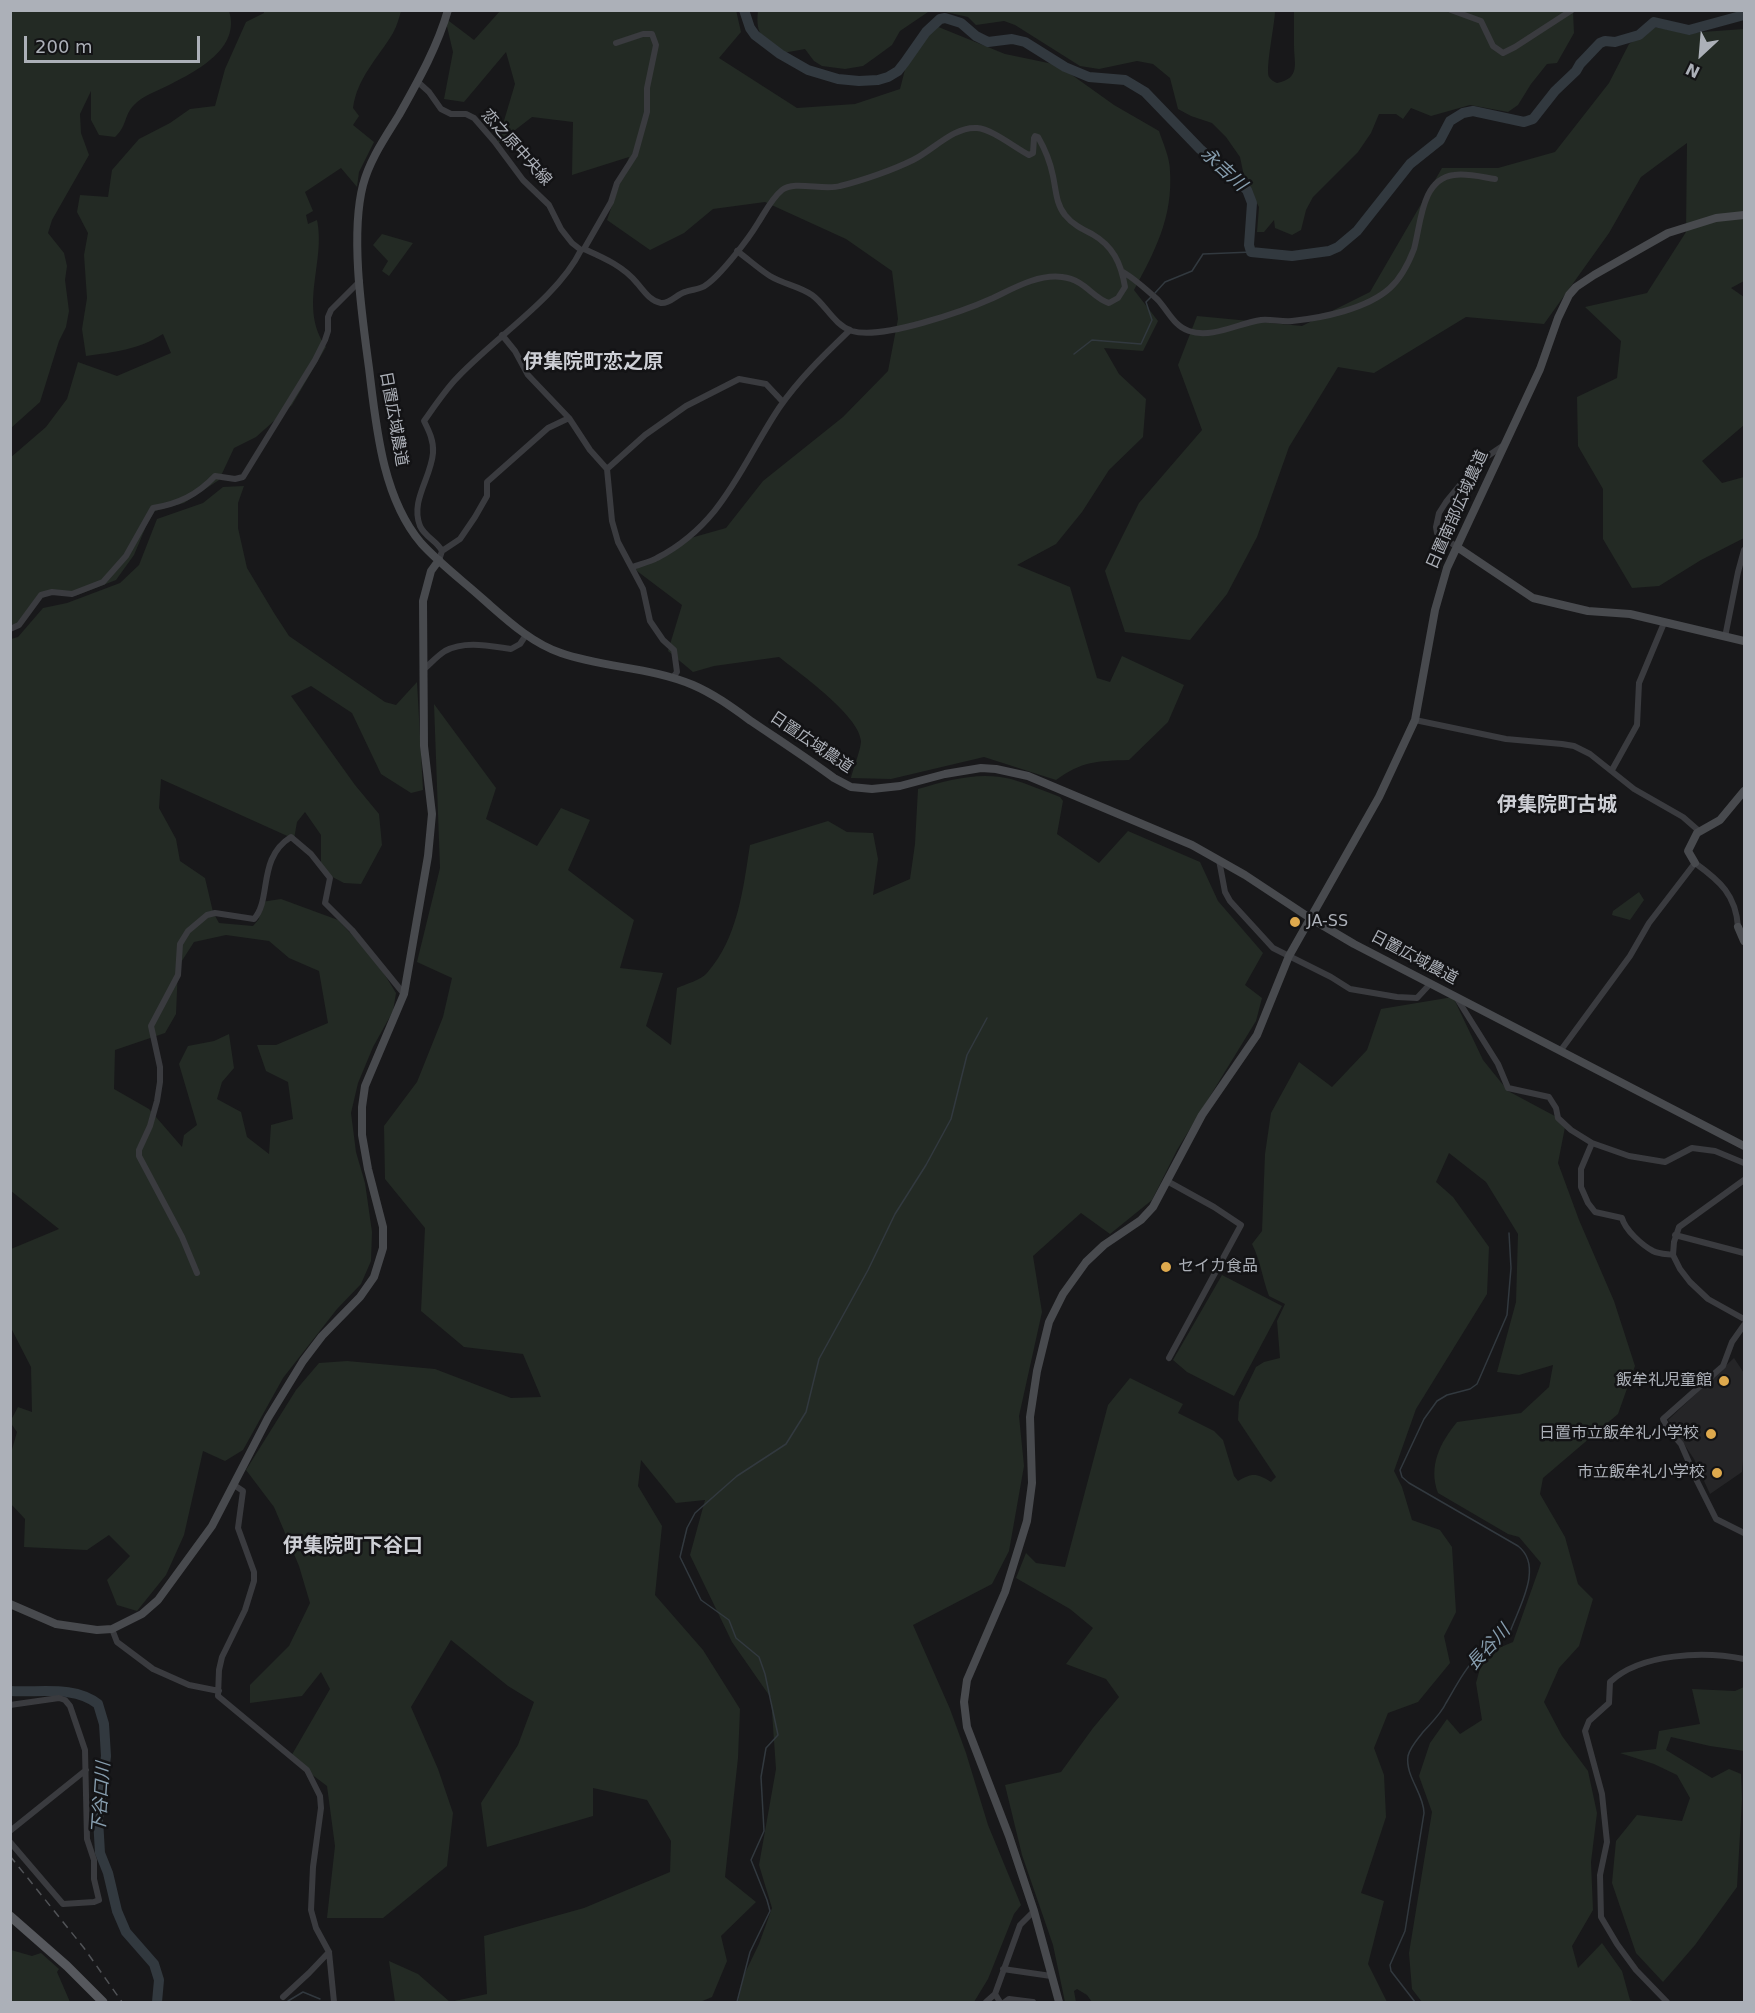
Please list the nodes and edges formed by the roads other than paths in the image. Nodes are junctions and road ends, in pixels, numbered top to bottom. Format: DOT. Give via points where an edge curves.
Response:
graph roads {
  1 [pos="448,10"];
  2 [pos="1451,10"];
  3 [pos="1572,10"];
  4 [pos="616,43"];
  5 [pos="418,82"];
  6 [pos="1495,179"];
  7 [pos="1744,215"];
  8 [pos="582,250"];
  9 [pos="737,251"];
  10 [pos="1123,272"];
  11 [pos="360,280"];
  12 [pos="850,330"];
  13 [pos="502,335"];
  14 [pos="783,402"];
  15 [pos="569,418"];
  16 [pos="1504,444"];
  17 [pos="607,469"];
  18 [pos="1457,547"];
  19 [pos="1744,550"];
  20 [pos="441,555"];
  21 [pos="632,567"];
  22 [pos="1664,623"];
  23 [pos="10,629"];
  24 [pos="526,635"];
  25 [pos="1725,637"];
  26 [pos="1744,641"];
  27 [pos="423,670"];
  28 [pos="673,677"];
  29 [pos="1415,720"];
  30 [pos="1612,770"];
  31 [pos="1744,791"];
  32 [pos="1699,831"];
  33 [pos="1219,860"];
  34 [pos="1695,863"];
  35 [pos="1310,918"];
  36 [pos="1738,927"];
  37 [pos="1744,941"];
  38 [pos="1289,956"];
  39 [pos="1430,984"];
  40 [pos="404,994"];
  41 [pos="1456,997"];
  42 [pos="1561,1050"];
  43 [pos="1592,1143"];
  44 [pos="1744,1146"];
  45 [pos="1744,1163"];
  46 [pos="1744,1180"];
  47 [pos="1167,1181"];
  48 [pos="1676,1236"];
  49 [pos="1744,1253"];
  50 [pos="1673,1255"];
  51 [pos="197,1273"];
  52 [pos="1744,1319"];
  53 [pos="1744,1325"];
  54 [pos="1169,1358"];
  55 [pos="234,1485"];
  56 [pos="1744,1533"];
  57 [pos="10,1604"];
  58 [pos="112,1629"];
  59 [pos="1744,1659"];
  60 [pos="219,1691"];
  61 [pos="10,1705"];
  62 [pos="86,1770"];
  63 [pos="10,1831"];
  64 [pos="10,1842"];
  65 [pos="1034,1911"];
  66 [pos="10,1916"];
  67 [pos="328,1952"];
  68 [pos="1003,1969"];
  69 [pos="1051,1976"];
  70 [pos="995,1994"];
  71 [pos="283,1997"];
  72 [pos="103,2002"];
  73 [pos="334,2002"];
  74 [pos="986,2002"];
  75 [pos="1000,2002"];
  76 [pos="1005,2002"];
  77 [pos="1033,2002"];
  78 [pos="1059,2002"];
  79 [pos="1667,2002"];
  1 -- 5 [label="street, 日置広域農道"];
  2 -- 3 [label="street" via="1480,21 1492,46 1503,53"];
  4 -- 8 [label="street" via="652,34 656,45 647,88 647,112 635,155"];
  5 -- 8 [label="street, 恋之原中央線" via="441,109 474,118 523,180 549,205 572,243"];
  5 -- 11 [label="street, 日置広域農道" via="370,164 363,187 357,232"];
  6 -- 10 [label="street" via="1457,174 1437,181 1401,274 1375,298 1334,313 1290,322 1258,321 1210,332 1191,332 1178,325 1159,301"];
  7 -- 16 [label="street, 日置南部広域農道" via="1716,218 1668,232 1576,288 1558,318 1540,369"];
  8 -- 9 [label="street" via="612,262 648,297 660,303 707,285"];
  8 -- 13 [label="street" via="553,288"];
  9 -- 10 [label="street" via="787,187 839,187 908,162 956,133 978,128 1029,154 1033,153 1035,136 1038,137 1046,150 1058,203 1065,215 1106,244"];
  9 -- 12 [label="street" via="769,276 810,294"];
  10 -- 12 [label="street" via="1125,287 1112,302 1103,302 1080,282 1048,278 905,328"];
  11 -- 20 [label="street, 日置広域農道" via="373,406 386,472 409,527 422,544"];
  11 -- 23 [label="street" via="331,310 328,331 315,360 243,477 215,476 185,500 153,508 126,556 103,582 72,594 41,595 18,625"];
  12 -- 14 [label="street"];
  13 -- 15 [label="street" via="528,375"];
  13 -- 20 [label="street" via="455,380 424,421 433,441 433,453 419,499 418,518 425,534 441,547"];
  14 -- 17 [label="street" via="766,384 739,379 686,406"];
  14 -- 21 [label="street" via="721,504 672,549"];
  15 -- 17 [label="street"];
  15 -- 20 [label="street" via="548,428 487,482 487,496 475,517 460,539"];
  16 -- 18 [label="street, 日置南部広域農道"];
  16 -- 18 [label="street" via="1479,462 1439,513 1437,533"];
  17 -- 21 [label="street" via="612,521"];
  18 -- 22 [label="street" via="1533,598"];
  18 -- 29 [label="street, 日置南部広域農道" via="1435,610"];
  19 -- 25 [label="street"];
  20 -- 24 [label="street, 日置広域農道"];
  20 -- 27 [label="street" via="431,571 423,600"];
  21 -- 28 [label="street" via="643,589 650,621 674,650 677,672"];
  22 -- 25 [label="street"];
  22 -- 30 [label="street" via="1639,683 1637,725"];
  24 -- 27 [label="street" via="511,649 476,645 445,651"];
  24 -- 28 [label="street, 日置広域農道" via="558,652"];
  25 -- 26 [label="street"];
  27 -- 40 [label="street" via="424,746 432,814"];
  28 -- 33 [label="street, 日置広域農道" via="721,700 851,787 888,788 981,768 1013,772 1053,785"];
  29 -- 30 [label="street" via="1506,739 1574,746"];
  29 -- 35 [label="street, 日置南部広域農道" via="1379,797"];
  30 -- 32 [label="street"];
  31 -- 32 [label="street" via="1720,820"];
  32 -- 34 [label="street" via="1688,851"];
  33 -- 35 [label="street, 日置広域農道"];
  33 -- 38 [label="street" via="1230,901 1268,943"];
  34 -- 36 [label="street" via="1731,896"];
  34 -- 42 [label="street" via="1648,923 1630,956"];
  35 -- 38 [label="street, 日置南部広域農道"];
  35 -- 39 [label="street, 日置広域農道"];
  36 -- 37 [label="street"];
  38 -- 39 [label="street" via="1355,990 1417,998"];
  38 -- 47 [label="street, 日置南部広域農道" via="1257,1035 1202,1114"];
  39 -- 41 [label="street, 日置広域農道"];
  40 -- 51 [label="street" via="325,903 330,878 291,837 273,857 260,910 254,919 207,915 182,938 178,975 151,1026 160,1083 150,1126 139,1150"];
  40 -- 55 [label="street" via="365,1086 362,1107 362,1135 383,1227 380,1263 365,1291 303,1361"];
  41 -- 42 [label="street, 日置広域農道"];
  41 -- 43 [label="street" via="1498,1064 1508,1088 1549,1097 1558,1118"];
  42 -- 44 [label="street, 日置広域農道"];
  43 -- 45 [label="street" via="1629,1156 1665,1162 1692,1148 1715,1151"];
  43 -- 50 [label="street" via="1581,1169 1581,1187 1588,1203 1595,1212 1622,1218 1653,1251"];
  46 -- 48 [label="street" via="1679,1227"];
  47 -- 54 [label="street" via="1241,1225"];
  47 -- 65 [label="street, 日置南部広域農道" via="1147,1214 1104,1245 1078,1271 1049,1322 1030,1417 1032,1483 1027,1521 1005,1592 965,1691 967,1726"];
  48 -- 49 [label="street"];
  48 -- 50 [label="street"];
  50 -- 52 [label="street" via="1690,1282 1708,1299"];
  53 -- 56 [label="street" via="1723,1366 1663,1419 1681,1444 1716,1519"];
  55 -- 58 [label="street" via="212,1526 158,1600"];
  55 -- 60 [label="street" via="243,1491 238,1528 254,1581 222,1657"];
  57 -- 58 [label="street" via="56,1624"];
  58 -- 60 [label="street" via="117,1642 153,1669 189,1685"];
  59 -- 79 [label="street" via="1679,1657 1647,1661 1621,1672 1610,1682 1609,1703 1589,1721 1585,1731 1602,1794 1607,1842 1600,1875 1601,1917 1626,1957"];
  60 -- 67 [label="street" via="218,1696 307,1770 316,1785 321,1808 311,1910"];
  61 -- 62 [label="street" via="65,1700 85,1750"];
  62 -- 63 [label="street"];
  62 -- 64 [label="street" via="87,1839 99,1900 63,1904"];
  65 -- 68 [label="street" via="1020,1925"];
  65 -- 69 [label="street, 日置南部広域農道"];
  66 -- 72 [label="main road"];
  67 -- 71 [label="street"];
  67 -- 73 [label="street"];
  68 -- 69 [label="street"];
  68 -- 70 [label="street"];
  69 -- 78 [label="street, 日置南部広域農道"];
  70 -- 74 [label="street"];
  70 -- 75 [label="street"];
  76 -- 77 [label="street"];
}
